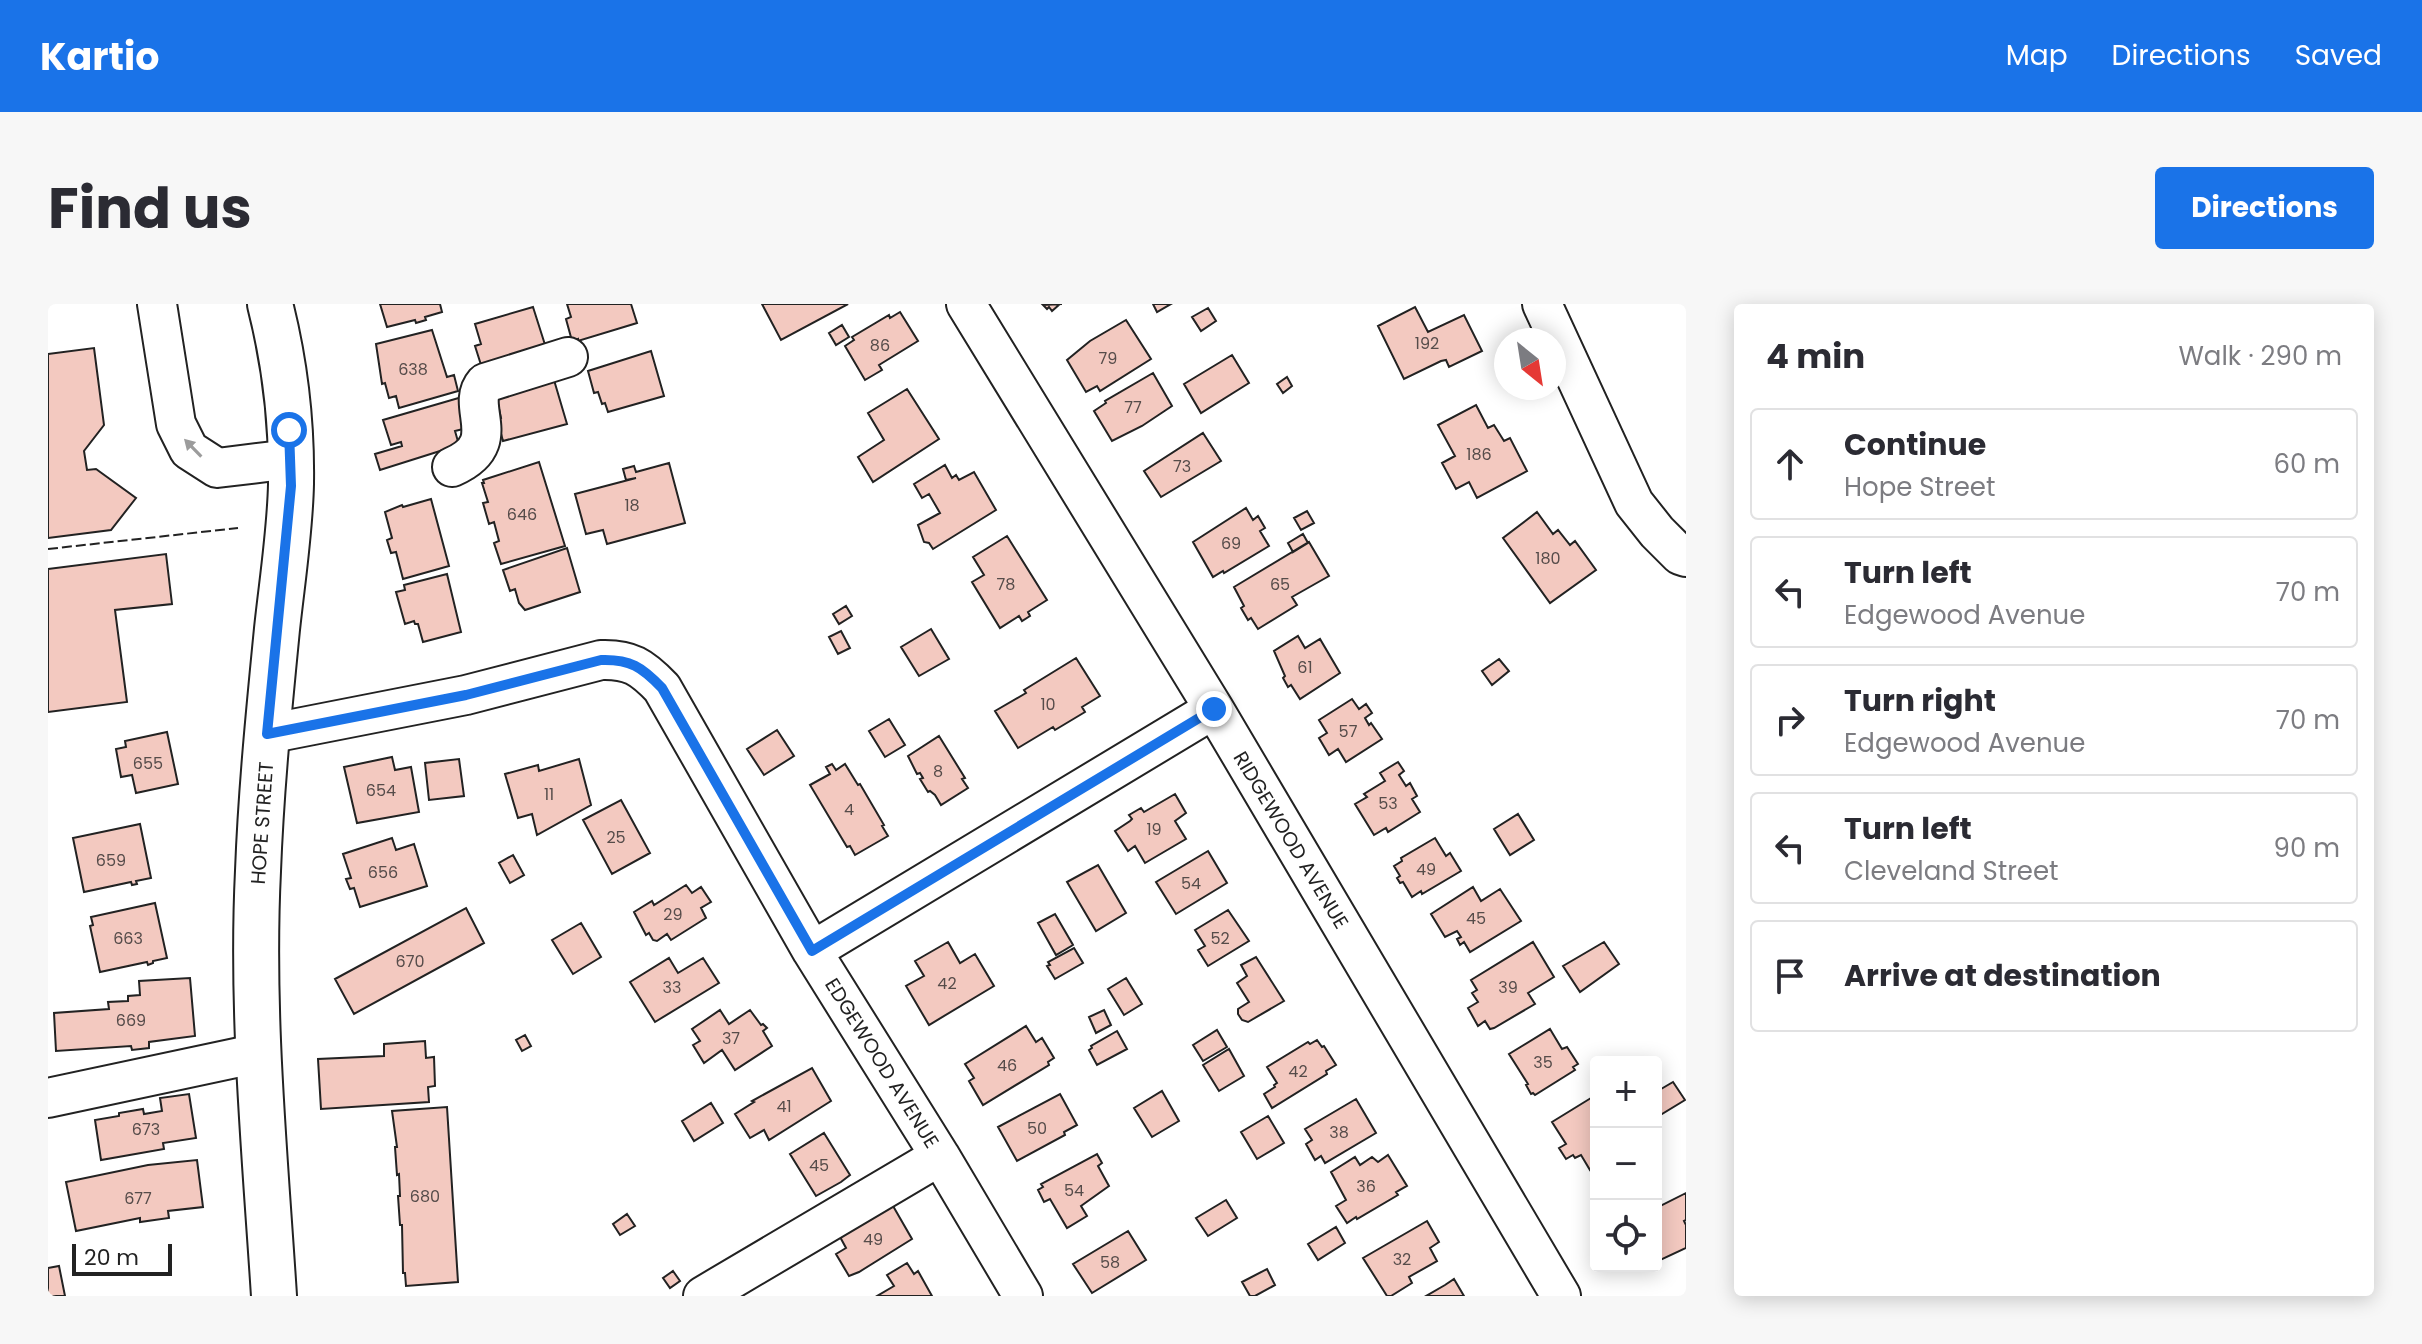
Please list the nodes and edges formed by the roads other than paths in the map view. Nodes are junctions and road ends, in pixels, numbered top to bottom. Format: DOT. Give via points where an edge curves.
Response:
graph roads {
  1 [pos="157,304"];
  2 [pos="270,304"];
  3 [pos="966,304"];
  4 [pos="1542,304"];
  5 [pos="568,357"];
  6 [pos="291,459"];
  7 [pos="452,467"];
  8 [pos="1686,557"];
  9 [pos="1214,709"];
  10 [pos="267,734"];
  11 [pos="812,951"];
  12 [pos="259,1053"];
  13 [pos="48,1098"];
  14 [pos="940,1156"];
  15 [pos="274,1296"];
  16 [pos="703,1296"];
  17 [pos="1023,1296"];
  18 [pos="1561,1296"];
  6 -- 1 [label="street, one-way" via="217,468 189,450 176,424"];
  2 -- 6 [label="main road, HOPE STREET" via="288,394"];
  3 -- 9 [label="street, RIDGEWOOD AVENUE"];
  4 -- 8 [label="street" via="1634,503"];
  5 -- 7 [label="street" via="485,383 478,398 480,442 468,459"];
  6 -- 10 [label="main road, HOPE STREET"];
  9 -- 11 [label="street"];
  9 -- 18 [label="street, RIDGEWOOD AVENUE"];
  10 -- 11 [label="street, EDGEWOOD AVENUE" via="621,659 662,688"];
  10 -- 12 [label="main road, HOPE STREET" via="258,872"];
  11 -- 14 [label="street, EDGEWOOD AVENUE"];
  12 -- 13 [label="street"];
  12 -- 15 [label="main road, HOPE STREET"];
  14 -- 16 [label="street"];
  14 -- 17 [label="street, EDGEWOOD AVENUE"];
}
